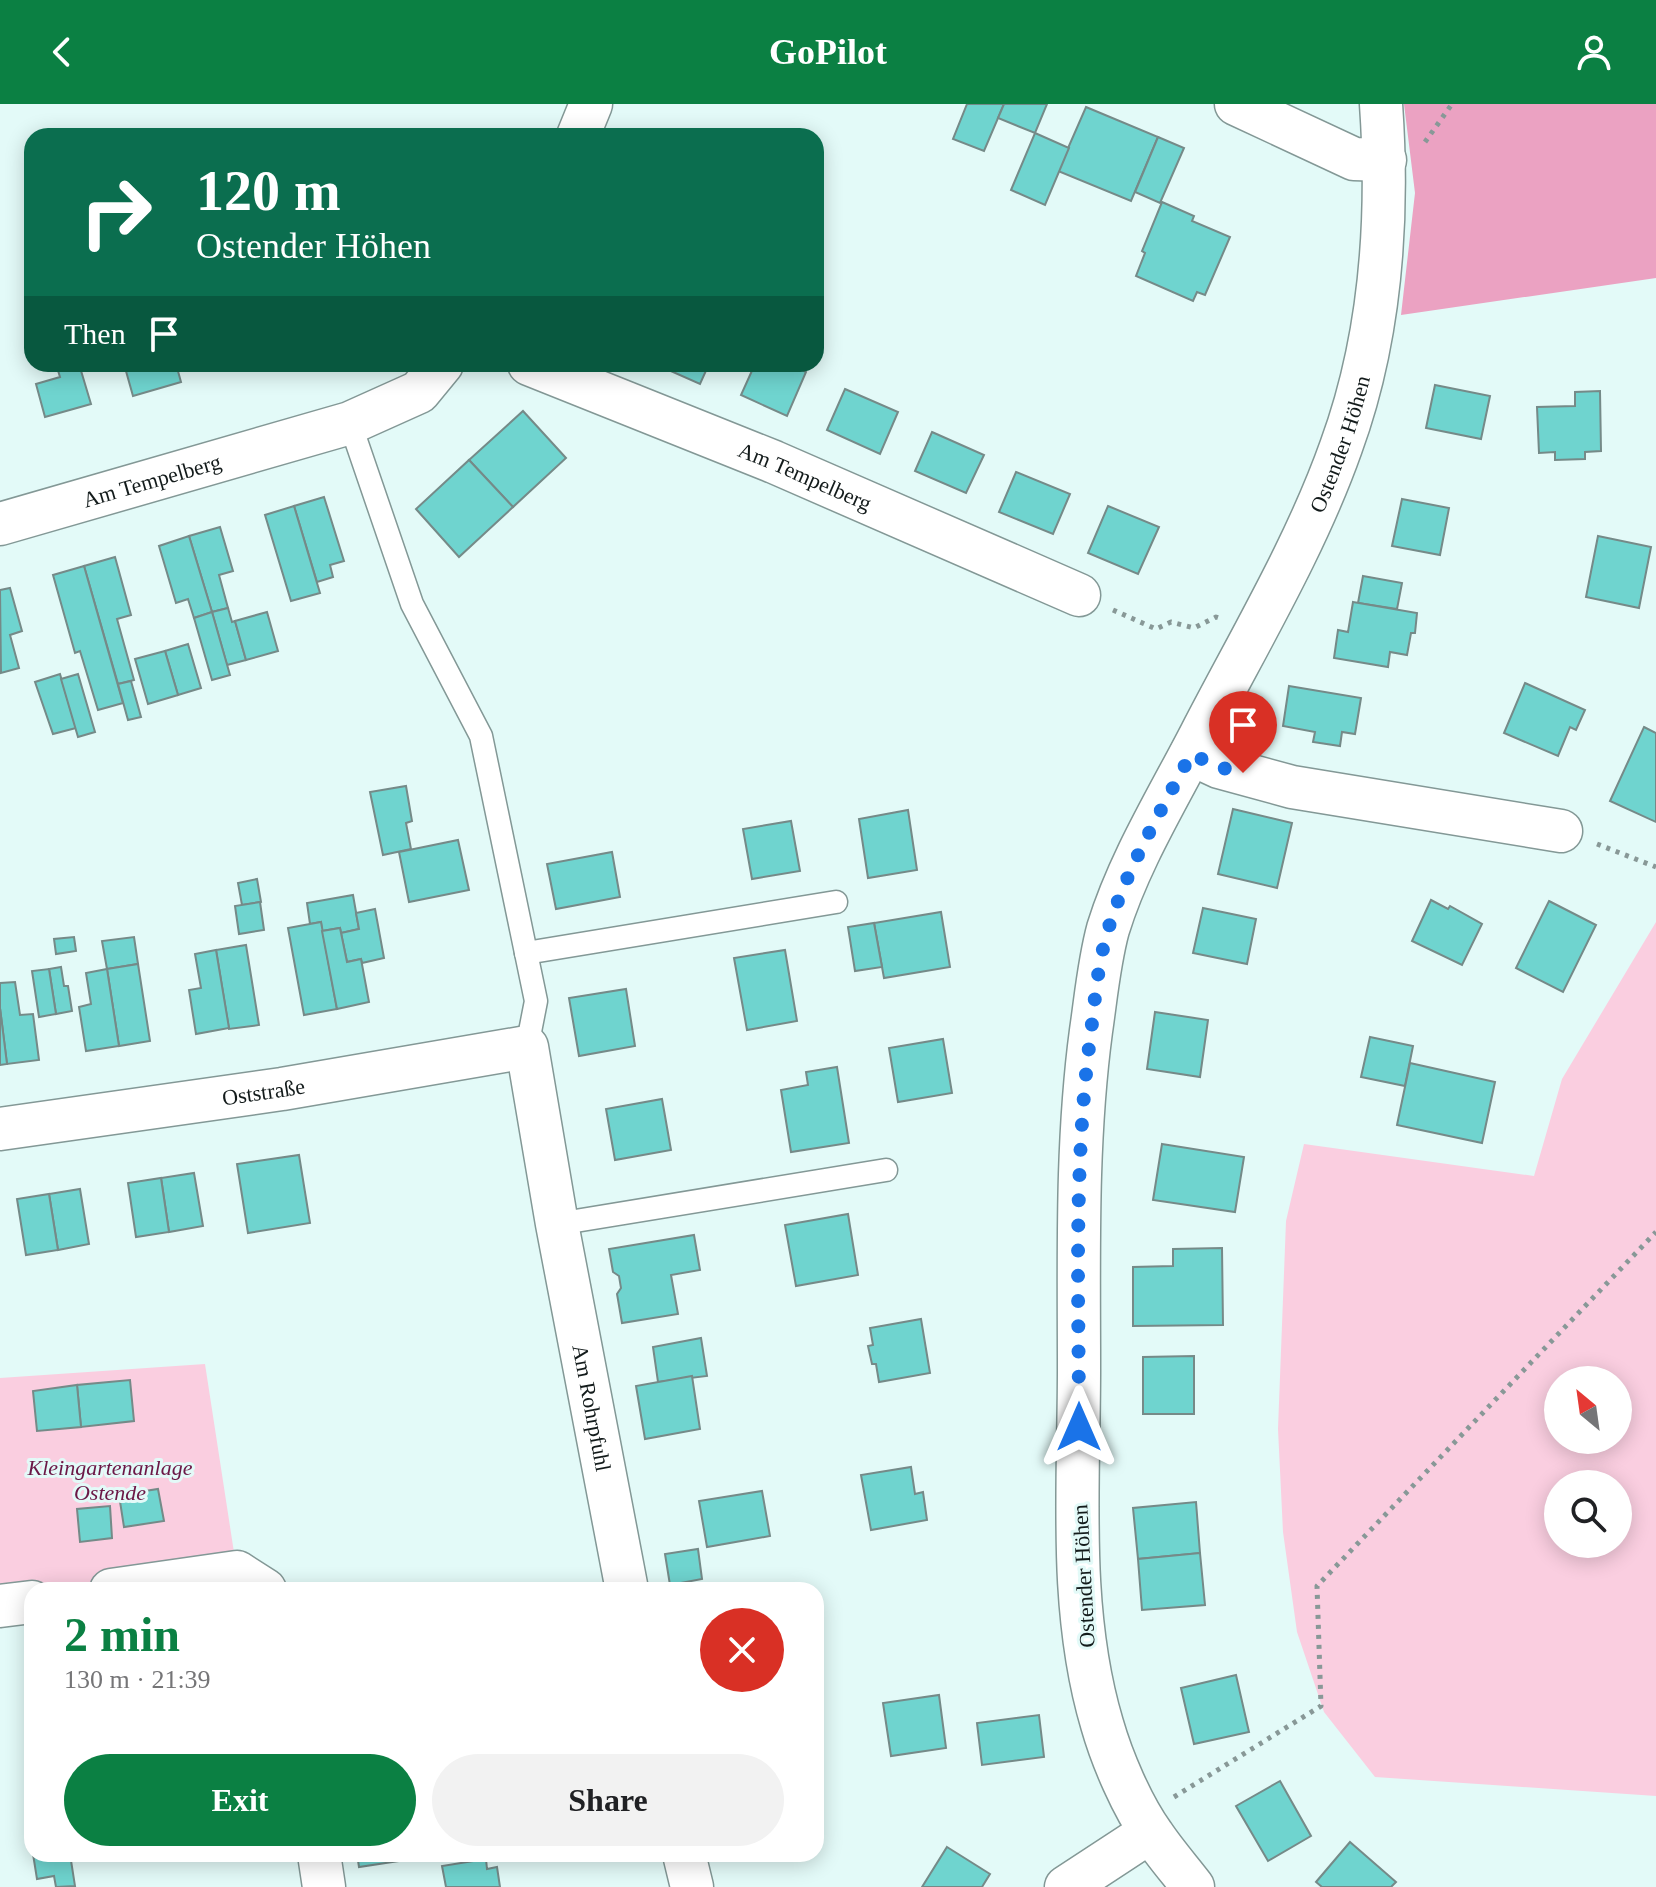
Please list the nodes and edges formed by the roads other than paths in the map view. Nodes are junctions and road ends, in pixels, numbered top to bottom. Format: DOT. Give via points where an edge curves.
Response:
graph roads {
  1 [pos="591,104"];
  2 [pos="1236,104"];
  3 [pos="1381,104"];
  4 [pos="581,128"];
  5 [pos="1385,160"];
  6 [pos="435,372"];
  7 [pos="549,372"];
  8 [pos="350,423"];
  9 [pos="0,524"];
  10 [pos="1079,595"];
  11 [pos="1191,754"];
  12 [pos="1561,831"];
  13 [pos="836,902"];
  14 [pos="526,953"];
  15 [pos="527,1047"];
  16 [pos="0,1129"];
  17 [pos="886,1170"];
  18 [pos="557,1224"];
  19 [pos="167,1582"];
  20 [pos="253,1582"];
  21 [pos="625,1582"];
  22 [pos="24,1603"];
  23 [pos="0,1606"];
  24 [pos="1150,1832"];
  25 [pos="320,1862"];
  26 [pos="686,1862"];
  27 [pos="324,1887"];
  28 [pos="692,1887"];
  29 [pos="1066,1887"];
  30 [pos="1193,1887"];
  1 -- 4 [label="street"];
  2 -- 5 [label="street" via="1354,159"];
  3 -- 5 [label="street, Ostender Höhen"];
  5 -- 11 [label="street, Ostender Höhen" via="1379,287 1341,447 1309,524"];
  6 -- 8 [label="street, Am Tempelberg" via="419,392"];
  7 -- 10 [label="street, Am Tempelberg" via="774,462"];
  8 -- 9 [label="street, Am Tempelberg"];
  8 -- 14 [label="lane" via="412,604 481,736"];
  11 -- 12 [label="street" via="1292,787"];
  11 -- 24 [label="street, Ostender Höhen" via="1134,864 1108,930 1085,1076 1079,1185 1079,1579 1084,1645 1102,1726"];
  13 -- 14 [label="lane"];
  14 -- 15 [label="lane" via="536,1001"];
  15 -- 16 [label="street, Oststraße"];
  15 -- 18 [label="street, Am Rohrpfuhl"];
  17 -- 18 [label="lane"];
  18 -- 21 [label="street, Am Rohrpfuhl"];
  19 -- 20 [label="street" via="237,1572"];
  22 -- 23 [label="street"];
  24 -- 29 [label="street"];
  24 -- 30 [label="street, Ostender Höhen"];
  25 -- 27 [label="street"];
  26 -- 28 [label="street"];
}
